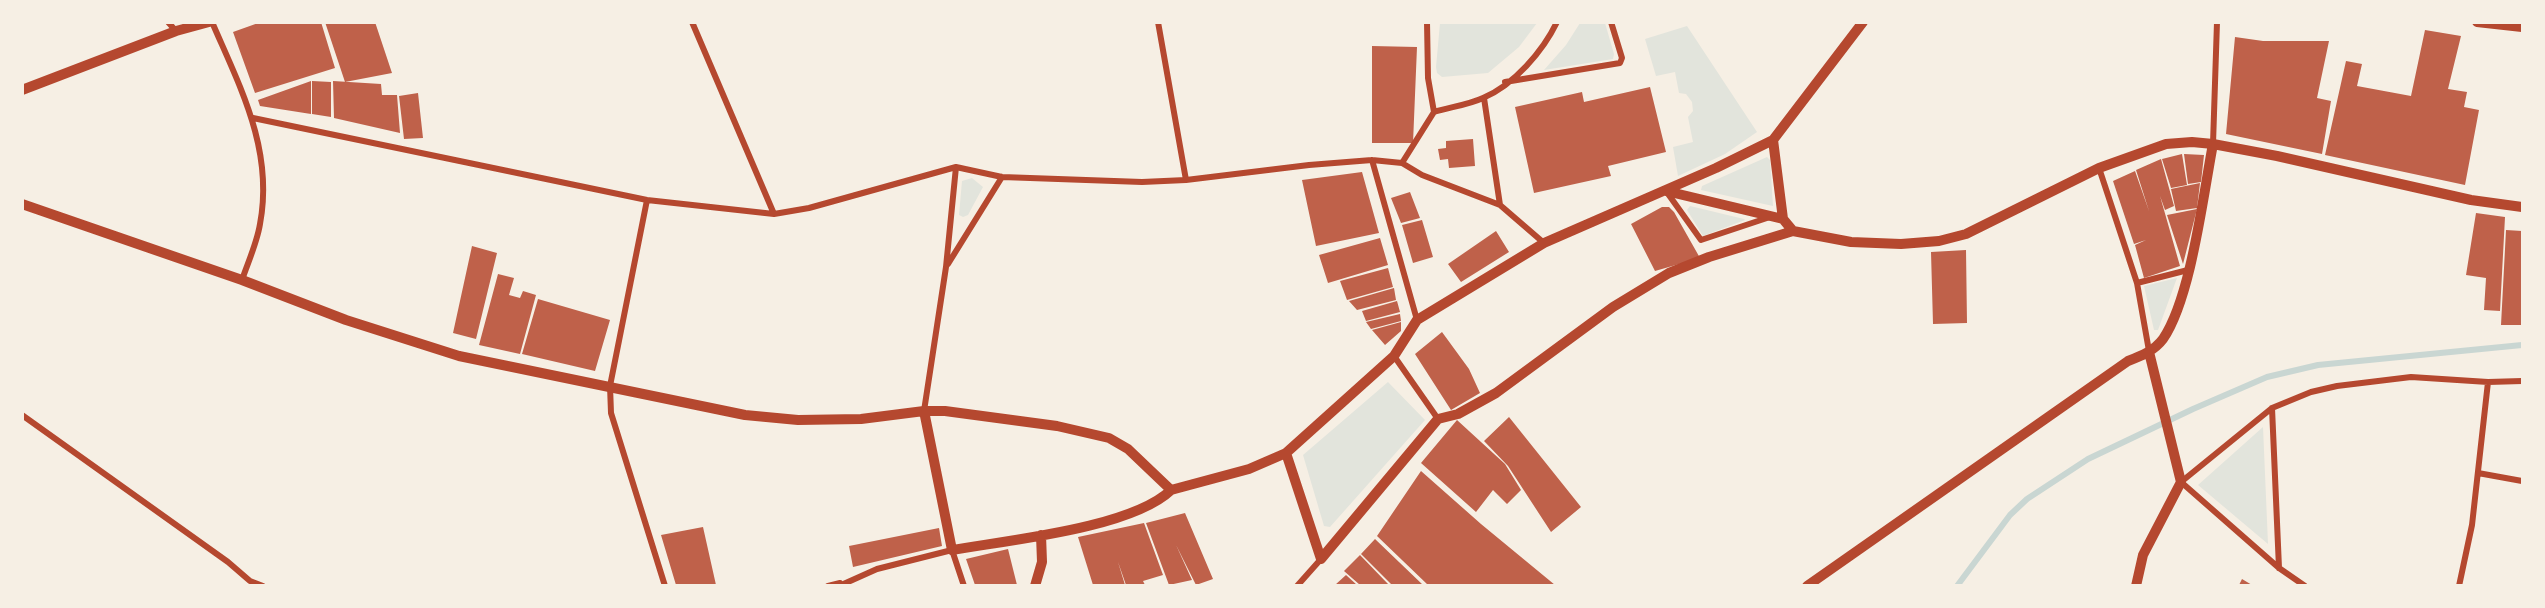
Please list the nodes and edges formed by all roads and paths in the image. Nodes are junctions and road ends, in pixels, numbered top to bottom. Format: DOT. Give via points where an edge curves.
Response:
graph roads {
  1 [pos="210,22"];
  2 [pos="1158,22"];
  3 [pos="1427,22"];
  4 [pos="1557,22"];
  5 [pos="1611,22"];
  6 [pos="1863,22"];
  7 [pos="2217,22"];
  8 [pos="2476,22"];
  9 [pos="693,23"];
  10 [pos="172,27"];
  11 [pos="2523,27"];
  12 [pos="1505,82"];
  13 [pos="22,90"];
  14 [pos="1484,98"];
  15 [pos="1434,112"];
  16 [pos="253,118"];
  17 [pos="1773,140"];
  18 [pos="2213,144"];
  19 [pos="1372,160"];
  20 [pos="1402,163"];
  21 [pos="956,167"];
  22 [pos="2099,168"];
  23 [pos="1002,177"];
  24 [pos="1186,180"];
  25 [pos="1665,191"];
  26 [pos="647,200"];
  27 [pos="22,204"];
  28 [pos="1500,205"];
  29 [pos="2523,207"];
  30 [pos="774,214"];
  31 [pos="1778,218"];
  32 [pos="1793,231"];
  33 [pos="1544,243"];
  34 [pos="946,267"];
  35 [pos="2188,270"];
  36 [pos="242,280"];
  37 [pos="2138,283"];
  38 [pos="1417,320"];
  39 [pos="2149,352"];
  40 [pos="1394,356"];
  41 [pos="2523,381"];
  42 [pos="2488,382"];
  43 [pos="610,386"];
  44 [pos="2272,408"];
  45 [pos="924,411"];
  46 [pos="22,415"];
  47 [pos="1438,419"];
  48 [pos="1286,453"];
  49 [pos="2478,473"];
  50 [pos="2523,481"];
  51 [pos="2181,482"];
  52 [pos="1171,490"];
  53 [pos="1041,535"];
  54 [pos="952,550"];
  55 [pos="1321,559"];
  56 [pos="2279,568"];
  57 [pos="1306,582"];
  58 [pos="249,583"];
  59 [pos="1038,583"];
  60 [pos="840,584"];
  61 [pos="264,585"];
  62 [pos="665,585"];
  63 [pos="828,585"];
  64 [pos="964,585"];
  65 [pos="1297,585"];
  66 [pos="1808,585"];
  67 [pos="2136,585"];
  68 [pos="2305,585"];
  69 [pos="2459,585"];
  1 -- 10 [label="street"];
  1 -- 16 [label="street"];
  2 -- 24 [label="street"];
  3 -- 15 [label="street" via="1428,78"];
  4 -- 12 [label="street" via="1525,69"];
  5 -- 12 [label="street" via="1622,58 1620,63"];
  6 -- 17 [label="street"];
  7 -- 18 [label="street"];
  8 -- 11 [label="street"];
  9 -- 30 [label="street"];
  10 -- 13 [label="street"];
  12 -- 14 [label="street"];
  14 -- 15 [label="street"];
  14 -- 28 [label="street"];
  15 -- 20 [label="street"];
  16 -- 26 [label="street"];
  16 -- 36 [label="street" via="263,175 262,208"];
  17 -- 25 [label="street"];
  17 -- 31 [label="street"];
  18 -- 22 [label="street" via="2166,144"];
  18 -- 29 [label="street" via="2471,200"];
  18 -- 35 [label="street"];
  19 -- 20 [label="street"];
  19 -- 24 [label="street"];
  19 -- 38 [label="street"];
  20 -- 28 [label="street" via="1422,175"];
  21 -- 23 [label="street"];
  21 -- 30 [label="street"];
  21 -- 34 [label="street"];
  22 -- 32 [label="street" via="1966,234 1939,242 1851,242"];
  22 -- 37 [label="street"];
  23 -- 24 [label="street" via="1119,182"];
  23 -- 34 [label="street"];
  25 -- 31 [label="street"];
  25 -- 31 [label="street" via="1701,240"];
  25 -- 33 [label="street"];
  26 -- 30 [label="street"];
  26 -- 43 [label="street"];
  27 -- 36 [label="street"];
  28 -- 33 [label="street"];
  31 -- 32 [label="street"];
  32 -- 47 [label="street" via="1669,273 1588,323 1496,393 1458,414"];
  33 -- 38 [label="street"];
  34 -- 45 [label="street"];
  35 -- 37 [label="street"];
  35 -- 39 [label="street" via="2169,328"];
  36 -- 43 [label="street" via="409,342 512,368"];
  37 -- 39 [label="street"];
  38 -- 40 [label="street"];
  39 -- 51 [label="street"];
  39 -- 66 [label="street" via="2128,361"];
  40 -- 47 [label="street"];
  40 -- 48 [label="street"];
  41 -- 42 [label="street"];
  42 -- 44 [label="street" via="2433,377 2383,379 2312,392"];
  42 -- 49 [label="street"];
  43 -- 45 [label="street" via="769,418 861,419"];
  43 -- 62 [label="street" via="611,413"];
  44 -- 51 [label="street"];
  44 -- 56 [label="street"];
  45 -- 52 [label="street" via="1057,426 1108,438 1128,449"];
  45 -- 54 [label="street"];
  46 -- 58 [label="street" via="228,562"];
  47 -- 55 [label="street"];
  48 -- 52 [label="street" via="1250,469"];
  48 -- 55 [label="street"];
  49 -- 50 [label="street"];
  49 -- 69 [label="street"];
  51 -- 56 [label="street"];
  51 -- 67 [label="street" via="2144,555"];
  52 -- 53 [label="street" via="1159,502 1132,514"];
  53 -- 54 [label="street"];
  53 -- 59 [label="street"];
  54 -- 60 [label="street" via="877,569"];
  54 -- 64 [label="street"];
  55 -- 57 [label="street"];
  56 -- 68 [label="street"];
  57 -- 65 [label="street"];
  58 -- 61 [label="street"];
  60 -- 63 [label="street"];
}
